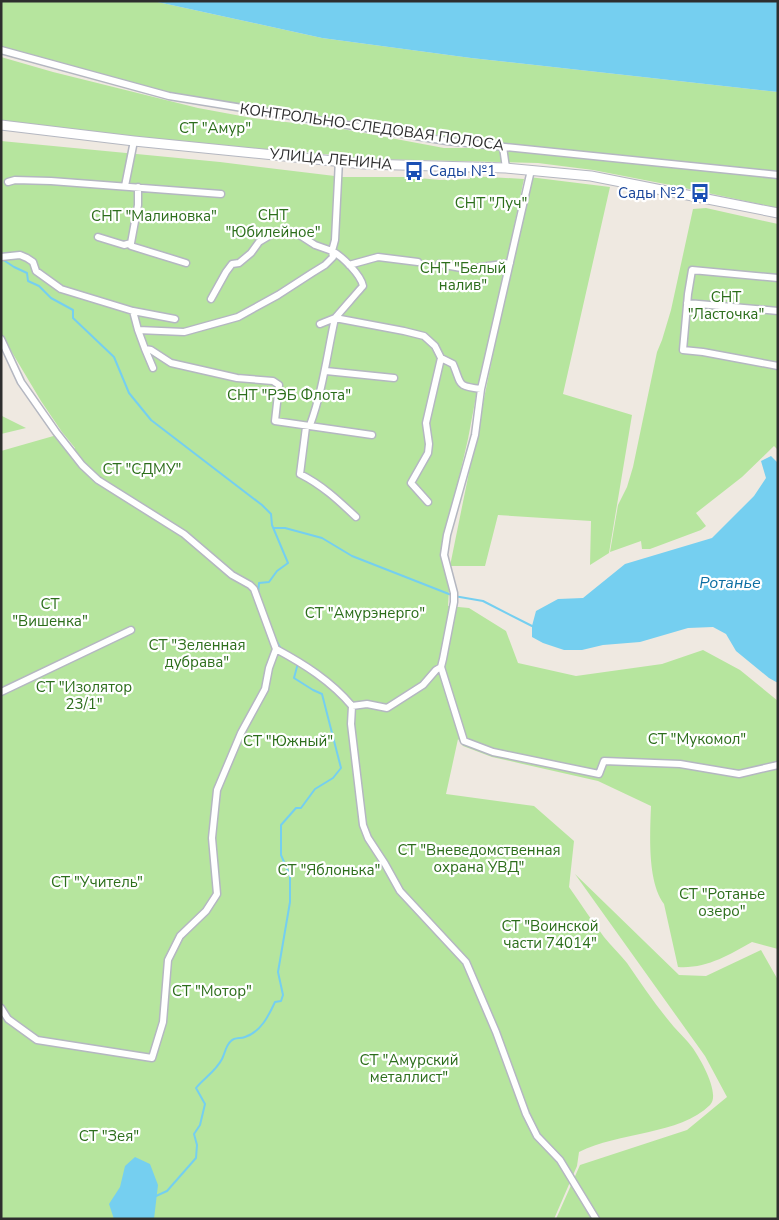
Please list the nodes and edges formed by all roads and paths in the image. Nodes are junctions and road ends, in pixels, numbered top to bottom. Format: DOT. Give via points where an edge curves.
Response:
graph roads {
  1 [pos="1,50"];
  2 [pos="1,125"];
  3 [pos="134,141"];
  4 [pos="503,147"];
  5 [pos="340,160"];
  6 [pos="506,168"];
  7 [pos="531,170"];
  8 [pos="778,175"];
  9 [pos="8,182"];
  10 [pos="125,186"];
  11 [pos="138,187"];
  12 [pos="221,194"];
  13 [pos="778,213"];
  14 [pos="98,238"];
  15 [pos="131,243"];
  16 [pos="332,251"];
  17 [pos="3,257"];
  18 [pos="418,262"];
  19 [pos="186,263"];
  20 [pos="510,263"];
  21 [pos="439,264"];
  22 [pos="349,265"];
  23 [pos="778,278"];
  24 [pos="211,299"];
  25 [pos="687,303"];
  26 [pos="134,311"];
  27 [pos="778,311"];
  28 [pos="335,318"];
  29 [pos="175,319"];
  30 [pos="320,324"];
  31 [pos="138,330"];
  32 [pos="1,339"];
  33 [pos="145,349"];
  34 [pos="440,358"];
  35 [pos="778,366"];
  36 [pos="154,368"];
  37 [pos="326,371"];
  38 [pos="394,378"];
  39 [pos="481,389"];
  40 [pos="310,425"];
  41 [pos="372,435"];
  42 [pos="428,502"];
  43 [pos="356,517"];
  44 [pos="131,630"];
  45 [pos="276,649"];
  46 [pos="441,667"];
  47 [pos="1,692"];
  48 [pos="352,706"];
  49 [pos="778,765"];
  50 [pos="1,1008"];
  51 [pos="596,1219"];
  1 -- 4 [label="street, КОНТРОЛЬНО-СЛЕДОВАЯ ПОЛОСА" via="169,96 447,141"];
  2 -- 3 [label="street, УЛИЦА ЛЕНИНА"];
  3 -- 5 [label="street, УЛИЦА ЛЕНИНА"];
  3 -- 10 [label="street"];
  4 -- 6 [label="street"];
  4 -- 8 [label="street, КОНТРОЛЬНО-СЛЕДОВАЯ ПОЛОСА"];
  5 -- 6 [label="street, УЛИЦА ЛЕНИНА" via="364,164"];
  5 -- 16 [label="street"];
  6 -- 7 [label="street, УЛИЦА ЛЕНИНА"];
  7 -- 13 [label="street, УЛИЦА ЛЕНИНА" via="591,176"];
  7 -- 20 [label="street"];
  9 -- 10 [label="street"];
  10 -- 11 [label="street"];
  11 -- 12 [label="street"];
  11 -- 15 [label="street"];
  14 -- 15 [label="street" via="124,245"];
  15 -- 19 [label="street" via="131,246"];
  16 -- 22 [label="street"];
  16 -- 24 [label="street" via="298,234 274,233 259,242 239,262 232,264"];
  16 -- 31 [label="street" via="333,257 318,270 238,317 184,332"];
  17 -- 26 [label="street" via="20,255 33,262 36,271 61,289"];
  18 -- 22 [label="street" via="378,257"];
  20 -- 21 [label="street" via="467,269"];
  20 -- 39 [label="street"];
  22 -- 28 [label="street" via="358,275 361,290"];
  23 -- 25 [label="street" via="692,270"];
  25 -- 27 [label="street"];
  25 -- 35 [label="street" via="683,350"];
  26 -- 29 [label="street"];
  26 -- 31 [label="street"];
  28 -- 30 [label="street"];
  28 -- 34 [label="street" via="424,336 435,346"];
  28 -- 37 [label="street"];
  31 -- 33 [label="street"];
  32 -- 45 [label="street" via="21,382 82,465 98,480 184,534 254,589"];
  33 -- 36 [label="street"];
  33 -- 40 [label="street" via="171,363 237,378 273,381 280,388 275,421"];
  34 -- 39 [label="street" via="453,364 460,384"];
  34 -- 42 [label="street" via="426,423 428,453 411,483"];
  37 -- 38 [label="street"];
  37 -- 40 [label="street"];
  39 -- 46 [label="street" via="475,435 444,555 454,596"];
  40 -- 41 [label="street"];
  40 -- 43 [label="street" via="306,427 300,474 333,495"];
  44 -- 47 [label="street"];
  45 -- 48 [label="street" via="336,688"];
  45 -- 50 [label="street" via="265,689 241,733 217,790 212,838 217,894 206,911 180,936 168,960 163,1022 152,1058 37,1040 8,1019"];
  46 -- 48 [label="street" via="423,685 388,708 367,704"];
  46 -- 49 [label="street" via="464,741 493,752 599,774 604,761 680,764 739,774"];
  48 -- 51 [label="street" via="351,724 363,825 368,838 400,891 466,962 537,1136 560,1160"];
}
